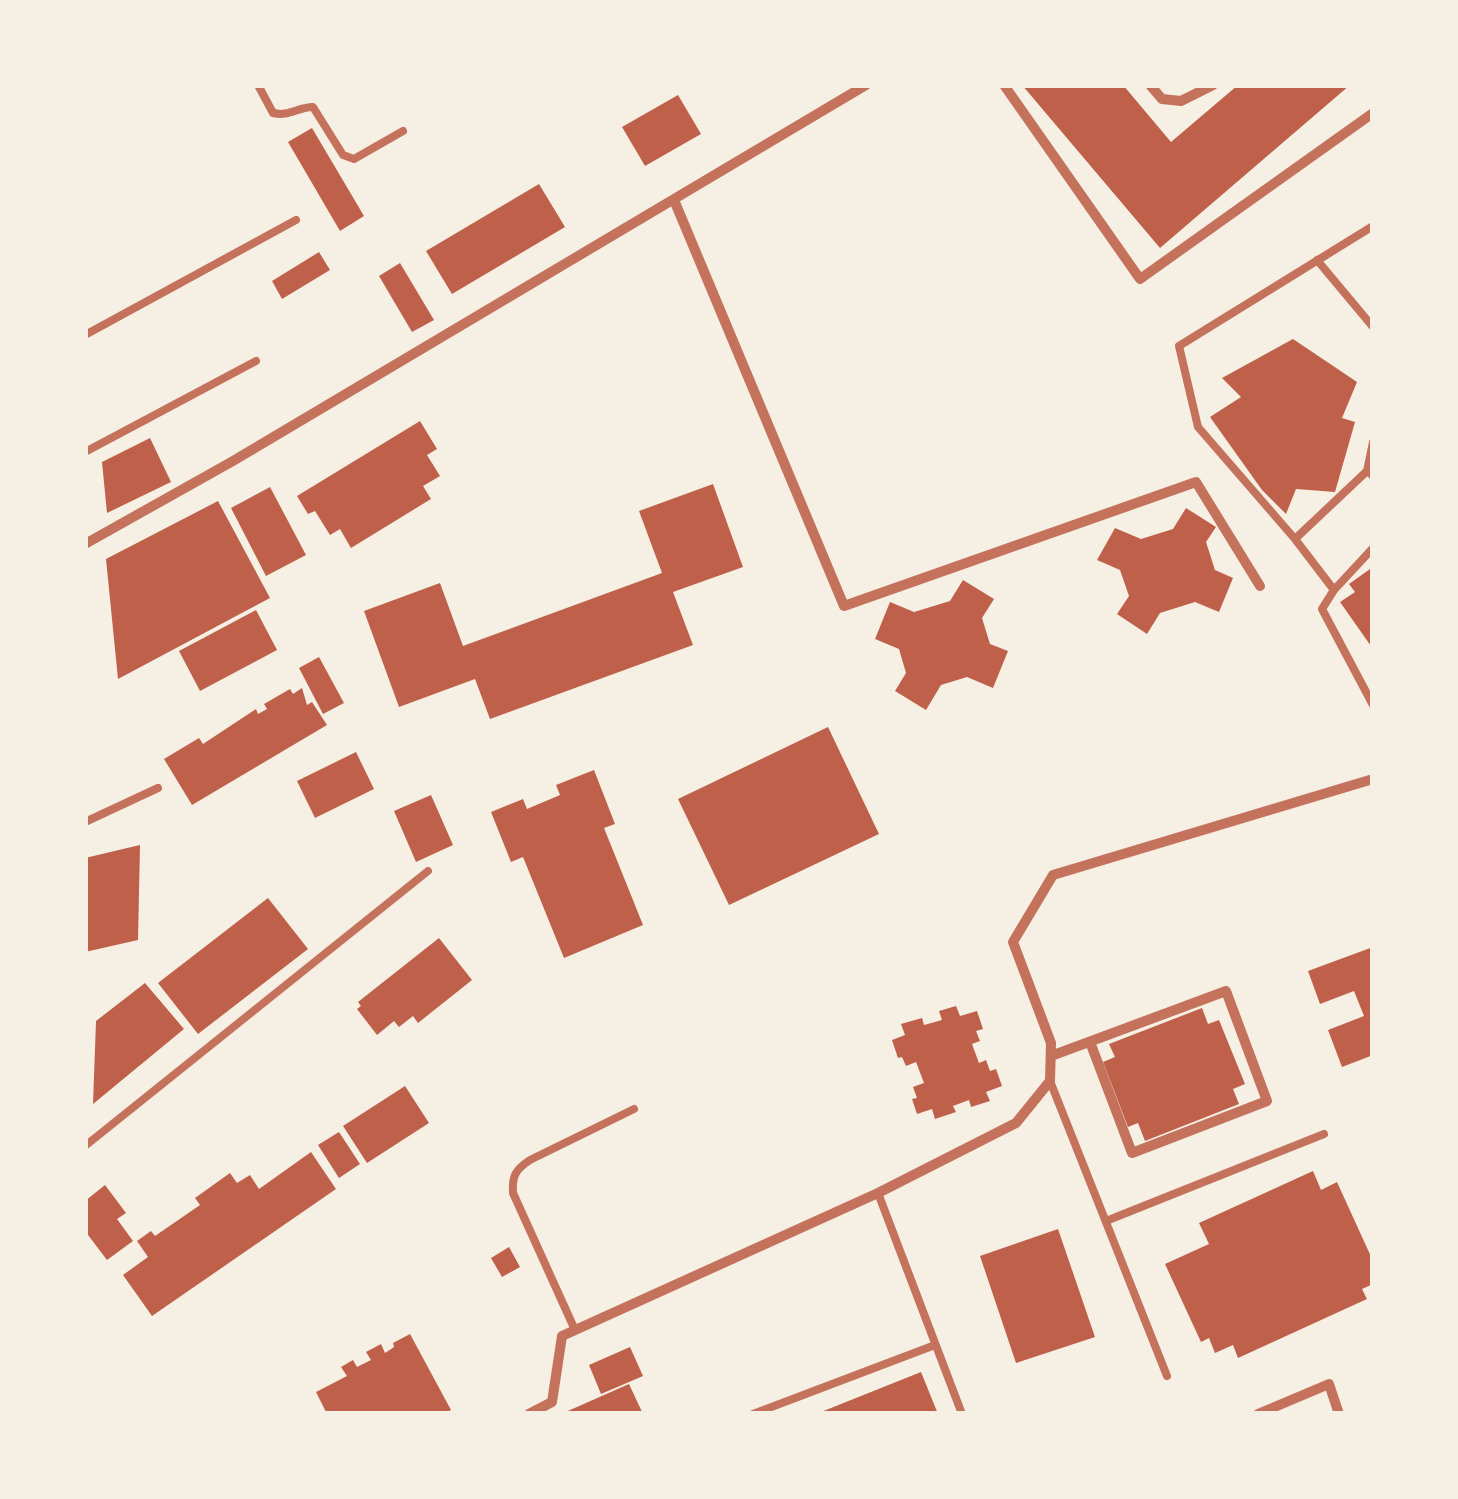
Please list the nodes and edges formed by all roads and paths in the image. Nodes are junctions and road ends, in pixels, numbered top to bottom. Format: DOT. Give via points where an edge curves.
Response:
graph roads {
  1 [pos="258,85"];
  2 [pos="866,85"];
  3 [pos="1004,85"];
  4 [pos="1150,85"];
  5 [pos="1213,85"];
  6 [pos="1373,113"];
  7 [pos="402,131"];
  8 [pos="674,200"];
  9 [pos="296,220"];
  10 [pos="1373,226"];
  11 [pos="1317,260"];
  12 [pos="1373,326"];
  13 [pos="85,334"];
  14 [pos="256,361"];
  15 [pos="1373,442"];
  16 [pos="85,452"];
  17 [pos="1370,474"];
  18 [pos="1295,539"];
  19 [pos="85,544"];
  20 [pos="1373,548"];
  21 [pos="1260,586"];
  22 [pos="1334,590"];
  23 [pos="1373,706"];
  24 [pos="1373,779"];
  25 [pos="158,788"];
  26 [pos="85,822"];
  27 [pos="428,872"];
  28 [pos="1090,1042"];
  29 [pos="1051,1056"];
  30 [pos="1050,1081"];
  31 [pos="634,1109"];
  32 [pos="1324,1134"];
  33 [pos="85,1146"];
  34 [pos="878,1193"];
  35 [pos="1106,1221"];
  36 [pos="575,1330"];
  37 [pos="935,1345"];
  38 [pos="1168,1376"];
  39 [pos="529,1414"];
  40 [pos="753,1414"];
  41 [pos="962,1414"];
  42 [pos="1258,1414"];
  43 [pos="1338,1414"];
  1 -- 7 [label="lane" via="273,113 314,107 342,155 354,159"];
  2 -- 8 [label="street"];
  3 -- 6 [label="street" via="1140,279"];
  4 -- 5 [label="street" via="1162,99 1181,101"];
  8 -- 19 [label="street"];
  8 -- 21 [label="street" via="844,606 1196,482"];
  9 -- 13 [label="lane"];
  10 -- 11 [label="lane"];
  11 -- 12 [label="lane"];
  11 -- 18 [label="lane" via="1178,346 1198,427"];
  14 -- 16 [label="lane"];
  15 -- 17 [label="lane"];
  17 -- 18 [label="lane"];
  18 -- 22 [label="lane"];
  20 -- 22 [label="lane"];
  22 -- 23 [label="lane" via="1322,609"];
  24 -- 29 [label="street" via="1053,876 1013,942"];
  25 -- 26 [label="lane"];
  27 -- 33 [label="lane"];
  28 -- 28 [label="street" via="1226,991 1267,1101 1132,1154"];
  28 -- 29 [label="street"];
  29 -- 30 [label="street"];
  30 -- 34 [label="street" via="1016,1123"];
  30 -- 35 [label="lane"];
  31 -- 36 [label="lane" via="530,1160 512,1178"];
  32 -- 35 [label="lane"];
  34 -- 36 [label="street"];
  34 -- 37 [label="lane"];
  35 -- 38 [label="lane"];
  36 -- 39 [label="street" via="562,1336 552,1402"];
  37 -- 40 [label="lane"];
  37 -- 41 [label="lane"];
  42 -- 43 [label="street" via="1328,1384"];
}
